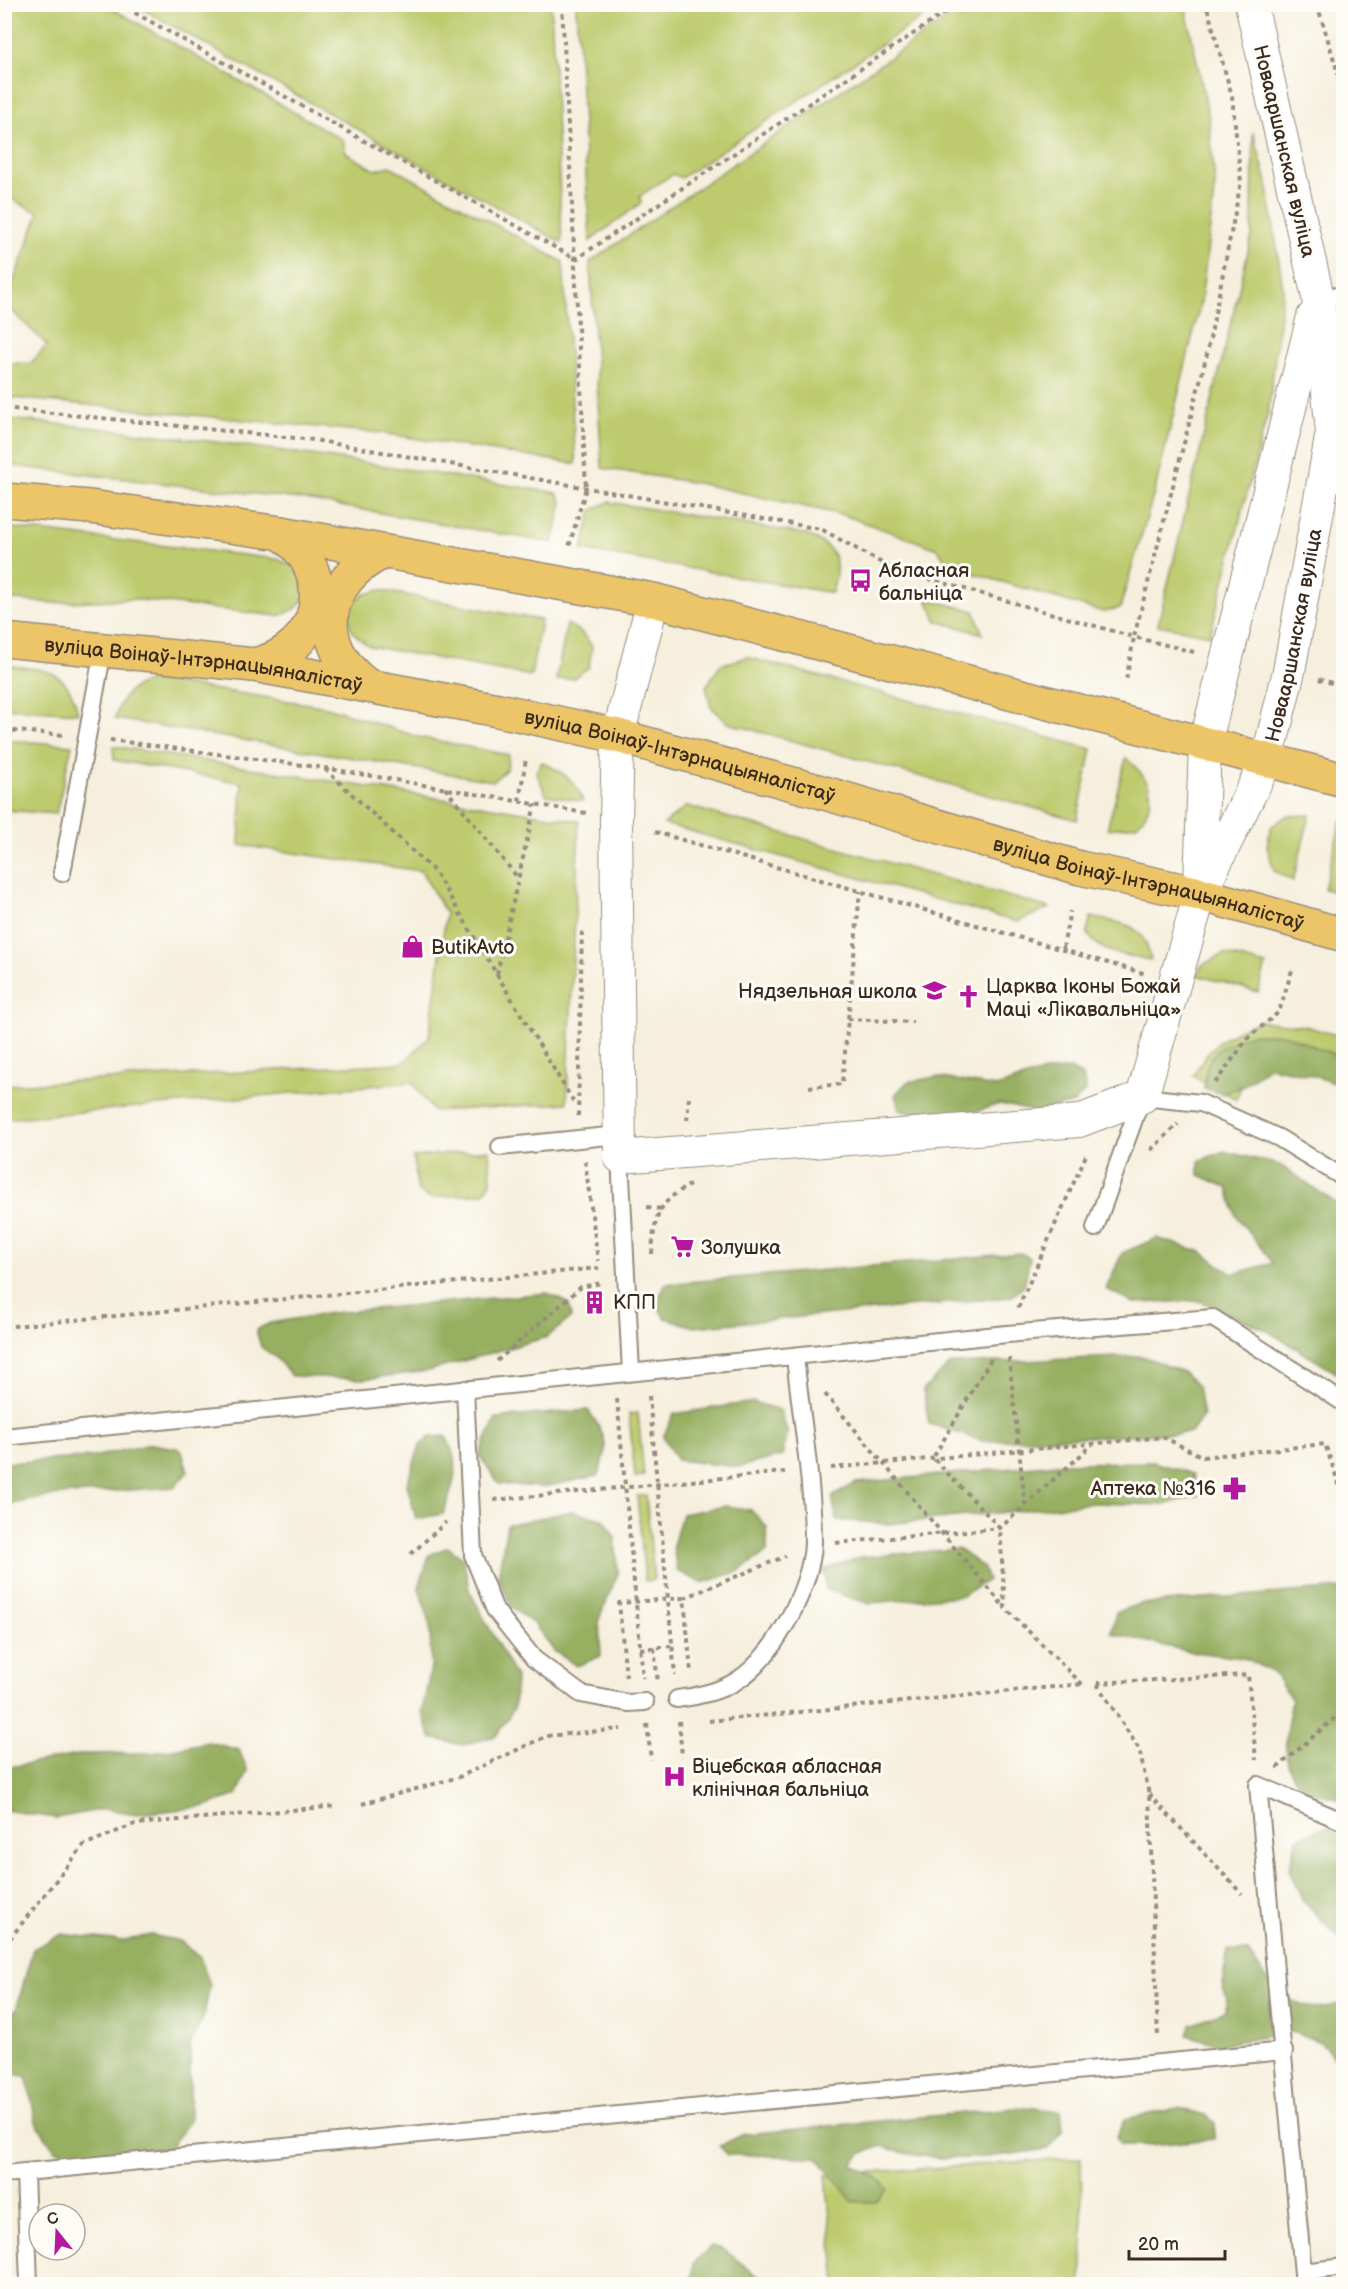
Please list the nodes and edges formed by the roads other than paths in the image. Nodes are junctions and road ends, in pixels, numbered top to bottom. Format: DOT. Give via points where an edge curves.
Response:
graph roads {
  1 [pos="1251,4"];
  2 [pos="1331,297"];
  3 [pos="4,500"];
  4 [pos="281,533"];
  5 [pos="384,552"];
  6 [pos="653,600"];
  7 [pos="4,640"];
  8 [pos="103,650"];
  9 [pos="254,665"];
  10 [pos="368,686"];
  11 [pos="618,736"];
  12 [pos="1205,744"];
  13 [pos="1267,760"];
  14 [pos="1344,780"];
  15 [pos="62,873"];
  16 [pos="1200,894"];
  17 [pos="1344,935"];
  18 [pos="1142,1097"];
  19 [pos="619,1146"];
  20 [pos="500,1147"];
  21 [pos="1344,1178"];
  22 [pos="1095,1228"];
  23 [pos="795,1356"];
  24 [pos="630,1372"];
  25 [pos="465,1389"];
  26 [pos="1344,1403"];
  27 [pos="4,1437"];
  28 [pos="685,1698"];
  29 [pos="637,1703"];
  30 [pos="1344,1822"];
  31 [pos="1284,2051"];
  32 [pos="25,2173"];
  33 [pos="4,2174"];
  34 [pos="1344,2267"];
  35 [pos="1303,2278"];
  36 [pos="29,2284"];
  1 -- 2 [label="street, Новааршанская вуліца"];
  2 -- 12 [label="street, Новааршанская вуліца"];
  2 -- 13 [label="street, Новааршанская вуліца" via="1332,432 1289,672"];
  3 -- 4 [label="main road" via="90,507"];
  4 -- 5 [label="main road"];
  4 -- 9 [label="main road" via="294,542 312,568 317,598 314,615 297,643 285,654"];
  5 -- 6 [label="main road"];
  5 -- 10 [label="main road" via="352,571 333,603 331,619 336,650 355,677"];
  6 -- 11 [label="street"];
  6 -- 12 [label="main road"];
  7 -- 8 [label="main road, вуліца Воінаў-Інтэрнацыяналістаў"];
  8 -- 9 [label="main road, вуліца Воінаў-Інтэрнацыяналістаў"];
  8 -- 15 [label="lane"];
  9 -- 10 [label="main road, вуліца Воінаў-Інтэрнацыяналістаў"];
  10 -- 11 [label="main road, вуліца Воінаў-Інтэрнацыяналістаў"];
  11 -- 16 [label="main road, вуліца Воінаў-Інтэрнацыяналістаў" via="1080,868"];
  11 -- 19 [label="street"];
  12 -- 13 [label="main road"];
  12 -- 16 [label="street, Новааршанская вуліца"];
  13 -- 14 [label="main road"];
  13 -- 16 [label="street, Новааршанская вуліца"];
  16 -- 17 [label="main road, вуліца Воінаў-Інтэрнацыяналістаў"];
  16 -- 18 [label="street"];
  18 -- 19 [label="street" via="1079,1121"];
  18 -- 21 [label="lane" via="1201,1103 1280,1138"];
  18 -- 22 [label="lane"];
  19 -- 20 [label="lane"];
  19 -- 24 [label="lane"];
  23 -- 24 [label="lane"];
  23 -- 26 [label="lane" via="1213,1318"];
  23 -- 28 [label="lane" via="813,1545 801,1599 773,1645 738,1680"];
  24 -- 25 [label="lane"];
  25 -- 27 [label="lane"];
  25 -- 29 [label="lane" via="473,1555 495,1610 534,1659 581,1694"];
  30 -- 31 [label="lane" via="1258,1785"];
  31 -- 32 [label="lane"];
  31 -- 35 [label="lane"];
  32 -- 33 [label="lane"];
  32 -- 36 [label="lane"];
  34 -- 35 [label="lane"];
}
